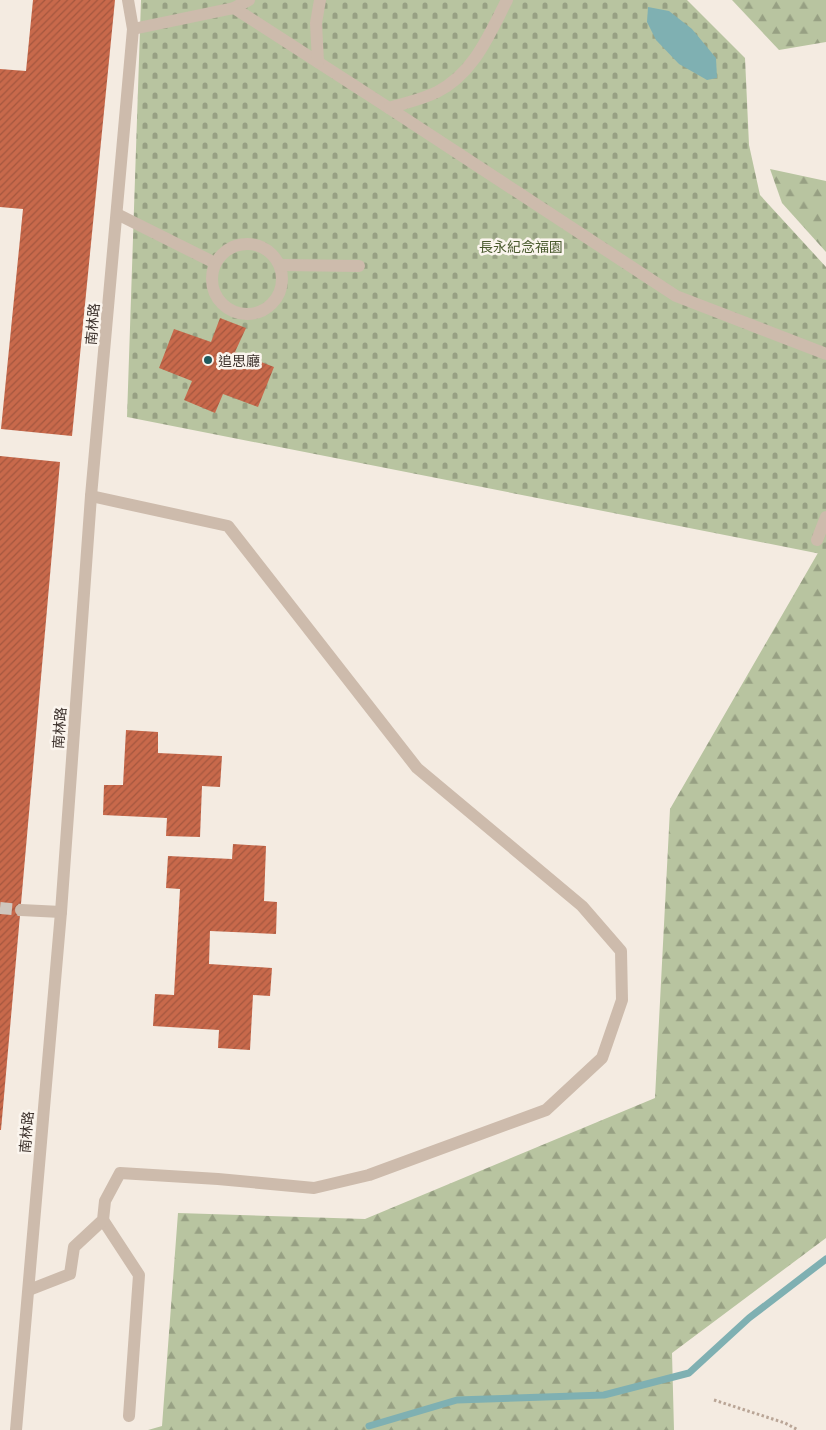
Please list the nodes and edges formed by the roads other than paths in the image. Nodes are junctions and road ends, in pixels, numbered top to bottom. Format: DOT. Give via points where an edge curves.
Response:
graph roads {
  1 [pos="128,0"];
  2 [pos="249,0"];
  3 [pos="320,0"];
  4 [pos="507,0"];
  5 [pos="234,8"];
  6 [pos="133,29"];
  7 [pos="318,62"];
  8 [pos="389,108"];
  9 [pos="117,214"];
  10 [pos="215,263"];
  11 [pos="280,266"];
  12 [pos="359,266"];
  13 [pos="826,354"];
  14 [pos="91,496"];
  15 [pos="826,517"];
  16 [pos="818,540"];
  17 [pos="21,910"];
  18 [pos="61,912"];
  19 [pos="103,1220"];
  20 [pos="29,1290"];
  21 [pos="129,1416"];
  22 [pos="16,1430"];
  1 -- 6 [label="street, 南林路"];
  2 -- 5 [label="street"];
  3 -- 7 [label="street" via="316,23"];
  4 -- 8 [label="street" via="480,52 459,76 437,92"];
  5 -- 6 [label="street"];
  5 -- 7 [label="street"];
  6 -- 9 [label="street, 南林路"];
  7 -- 8 [label="street"];
  8 -- 13 [label="street" via="676,296"];
  9 -- 10 [label="street"];
  9 -- 14 [label="street, 南林路"];
  10 -- 11 [label="street" via="222,253 243,244 265,248"];
  10 -- 11 [label="street" via="211,286 216,298 234,313 246,315 268,308 276,299 282,288"];
  11 -- 12 [label="street"];
  14 -- 18 [label="street, 南林路"];
  14 -- 19 [label="street" via="228,526 417,768 582,906 621,951 622,1000 602,1058 546,1110 369,1175 314,1188 120,1173 105,1201"];
  15 -- 16 [label="street"];
  17 -- 18 [label="street"];
  18 -- 20 [label="street, 南林路"];
  19 -- 20 [label="street" via="74,1247 70,1274"];
  19 -- 21 [label="street" via="139,1275"];
  20 -- 22 [label="street, 南林路"];
}
